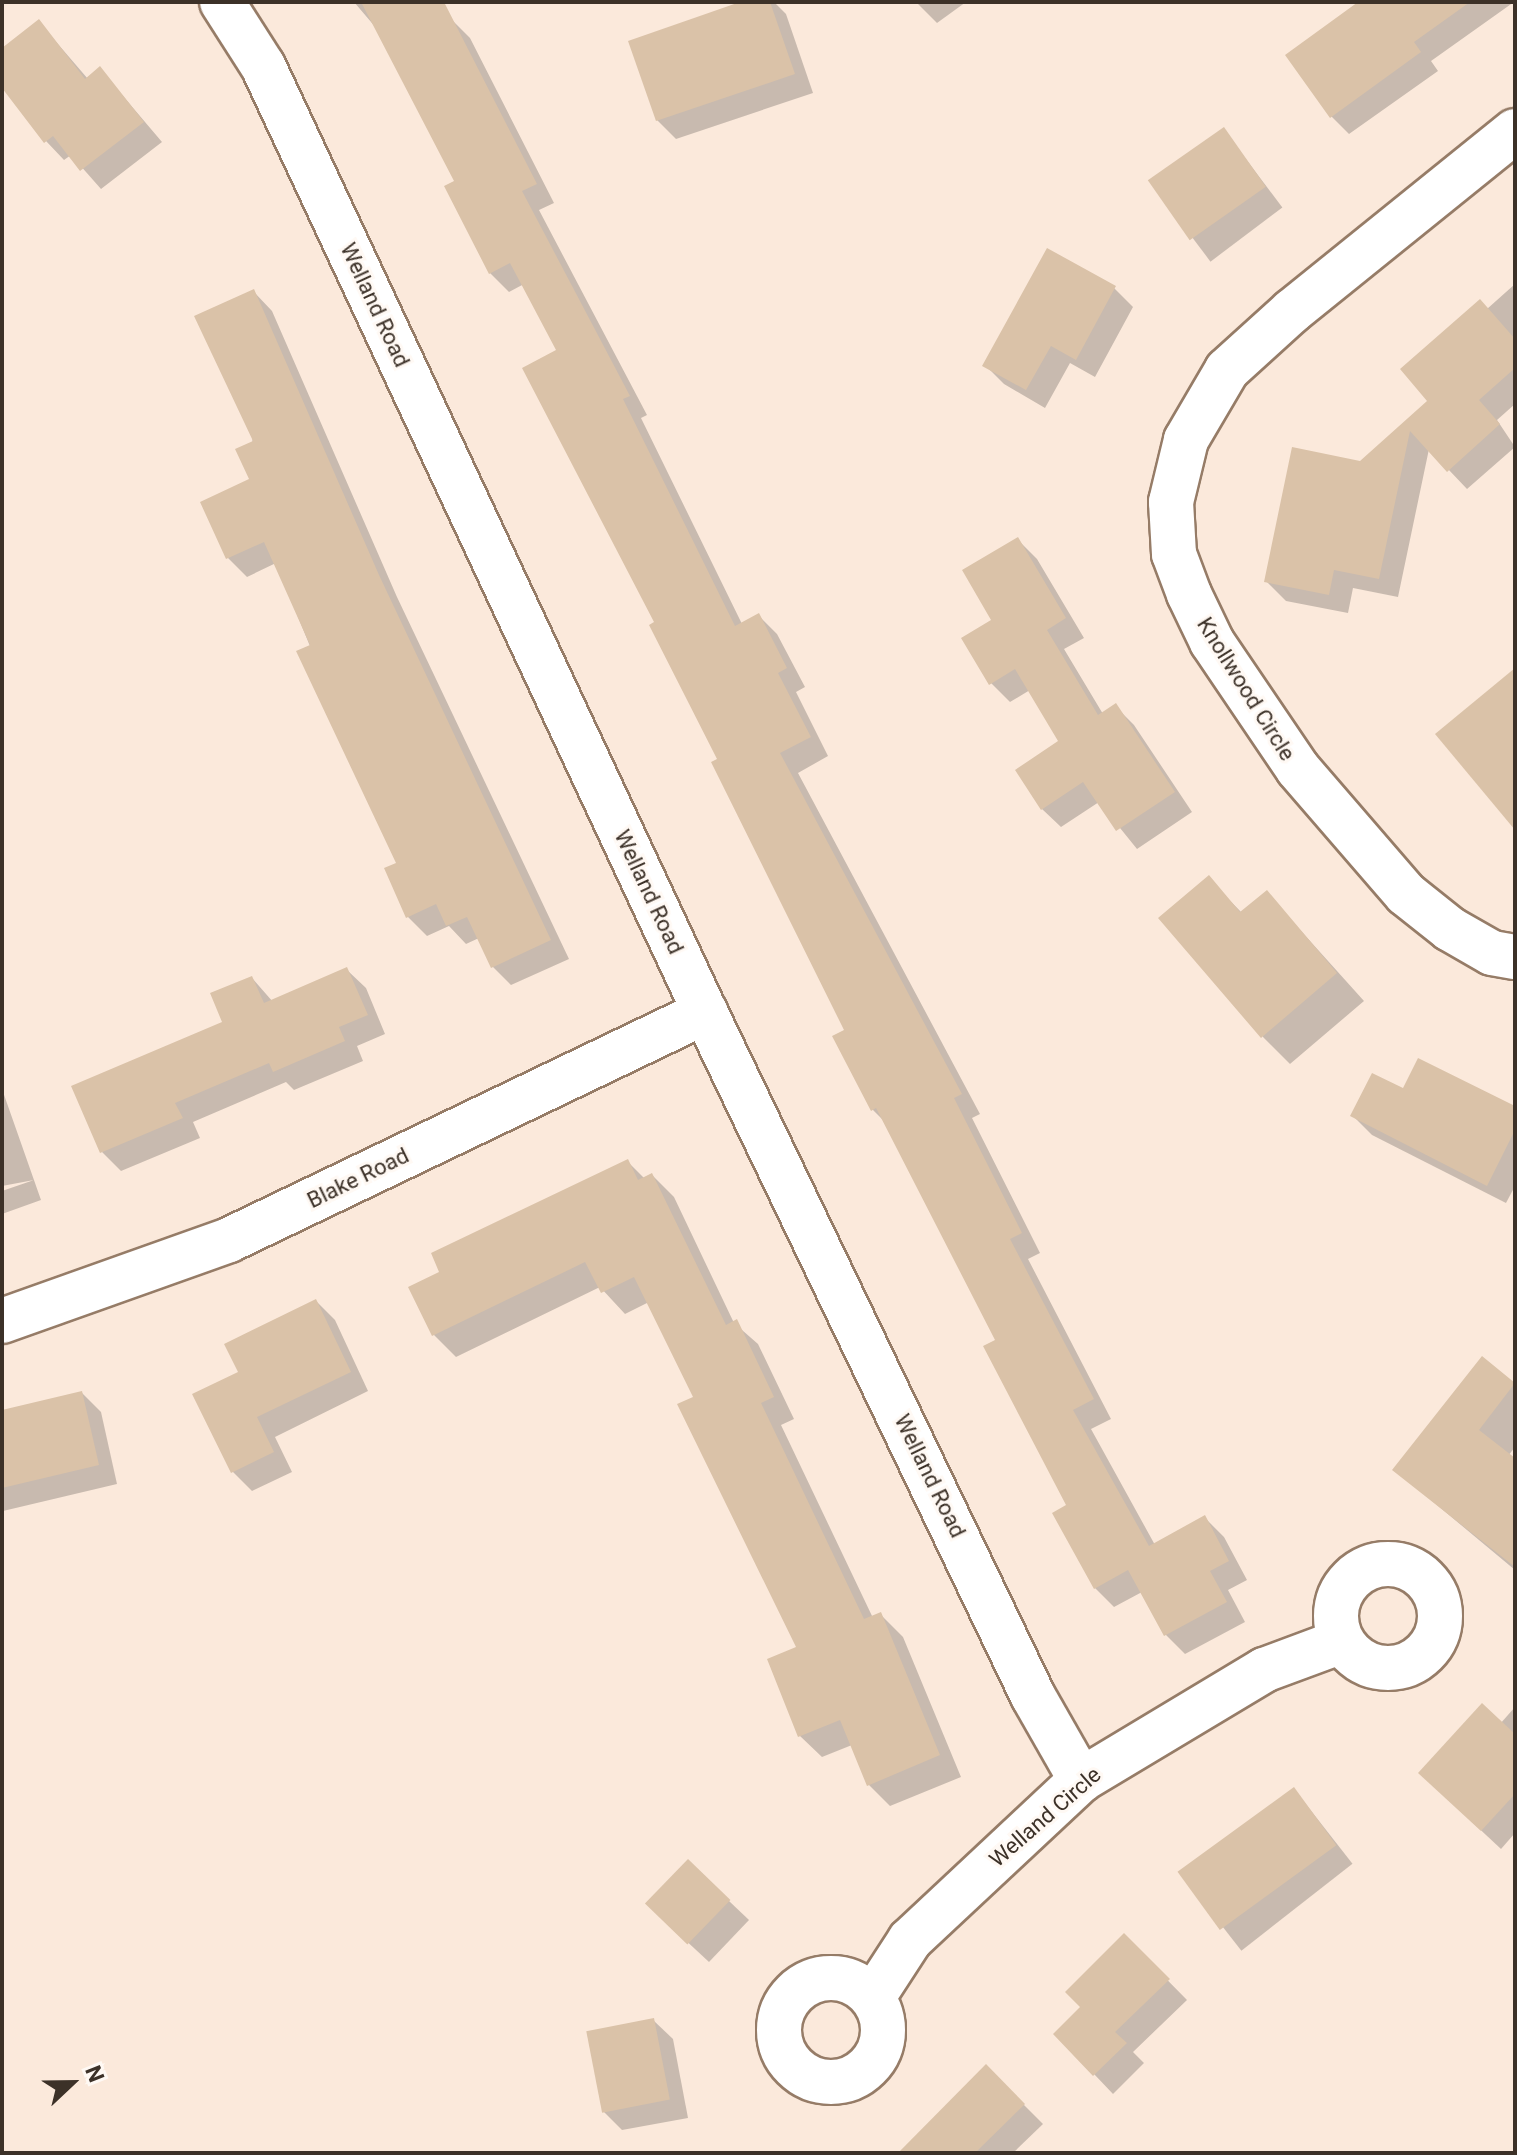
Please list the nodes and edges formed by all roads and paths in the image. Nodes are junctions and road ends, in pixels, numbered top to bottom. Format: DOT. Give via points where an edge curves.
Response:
graph roads {
  1 [pos="222,2"];
  2 [pos="1515,131"];
  3 [pos="1515,957"];
  4 [pos="705,1012"];
  5 [pos="2,1321"];
  6 [pos="1342,1641"];
  7 [pos="1081,1780"];
  8 [pos="873,1997"];
  1 -- 4 [label="street, Welland Road" via="270,80"];
  2 -- 3 [label="street, Knollwood Circle" via="1227,370 1186,440 1171,502 1174,554 1189,594 1212,642 1298,769 1406,894 1460,935 1492,953"];
  4 -- 5 [label="street, Blake Road" via="229,1240"];
  4 -- 7 [label="street, Welland Road" via="1033,1696"];
  6 -- 7 [label="street, Welland Circle" via="1264,1670"];
  7 -- 8 [label="street, Welland Circle" via="910,1940"];
}
